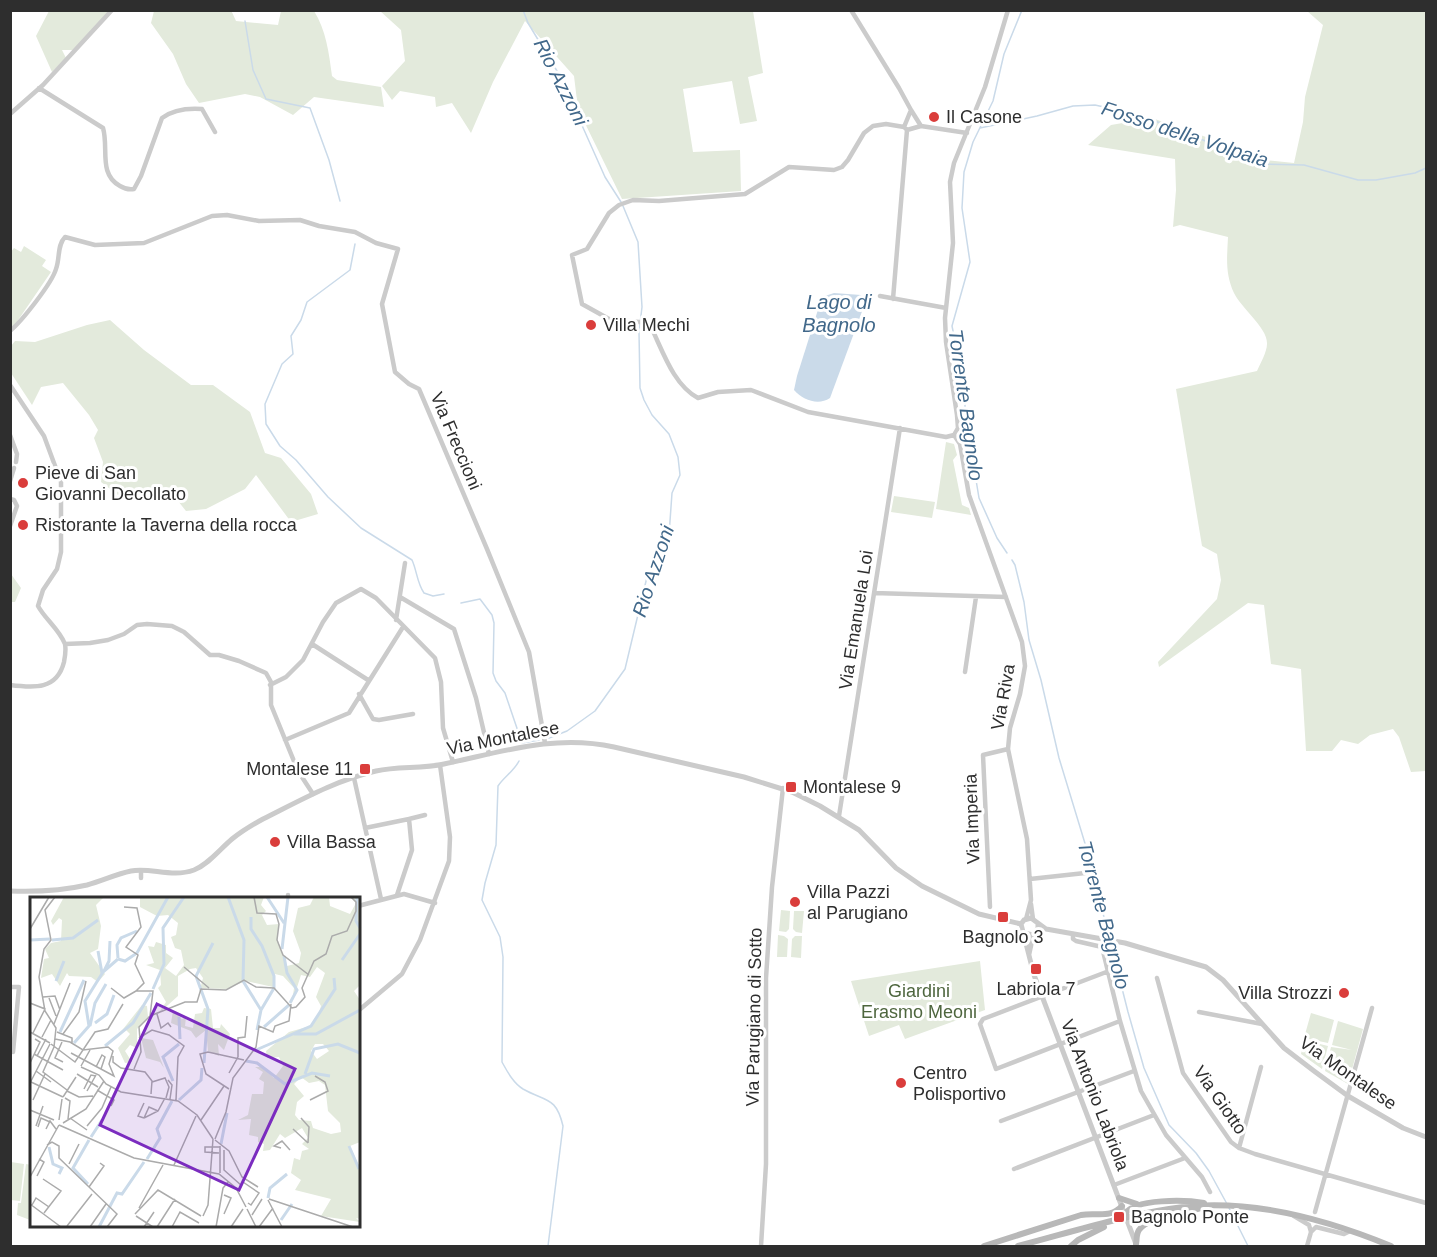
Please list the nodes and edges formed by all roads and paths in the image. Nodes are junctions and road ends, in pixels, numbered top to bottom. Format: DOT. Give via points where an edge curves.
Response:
graph roads {
  1 [pos="112,10"];
  2 [pos="851,10"];
  3 [pos="1008,10"];
  4 [pos="39,88"];
  5 [pos="911,110"];
  6 [pos="10,114"];
  7 [pos="921,126"];
  8 [pos="906,128"];
  9 [pos="215,132"];
  10 [pos="967,133"];
  11 [pos="880,296"];
  12 [pos="893,299"];
  13 [pos="946,308"];
  14 [pos="10,331"];
  15 [pos="10,385"];
  16 [pos="900,428"];
  17 [pos="10,435"];
  18 [pos="954,435"];
  19 [pos="10,481"];
  20 [pos="12,500"];
  21 [pos="10,526"];
  22 [pos="405,563"];
  23 [pos="874,593"];
  24 [pos="400,597"];
  25 [pos="976,597"];
  26 [pos="1006,597"];
  27 [pos="396,620"];
  28 [pos="403,627"];
  29 [pos="64,644"];
  30 [pos="312,644"];
  31 [pos="965,672"];
  32 [pos="369,680"];
  33 [pos="10,685"];
  34 [pos="270,685"];
  35 [pos="359,694"];
  36 [pos="412,714"];
  37 [pos="285,740"];
  38 [pos="545,743"];
  39 [pos="1008,749"];
  40 [pos="489,754"];
  41 [pos="453,762"];
  42 [pos="440,765"];
  43 [pos="257,770"];
  44 [pos="298,771"];
  45 [pos="354,778"];
  46 [pos="783,788"];
  47 [pos="313,794"];
  48 [pos="425,815"];
  49 [pos="838,816"];
  50 [pos="409,819"];
  51 [pos="365,828"];
  52 [pos="141,871"];
  53 [pos="1085,873"];
  54 [pos="141,878"];
  55 [pos="1030,879"];
  56 [pos="10,891"];
  57 [pos="398,895"];
  58 [pos="381,899"];
  59 [pos="1030,902"];
  60 [pos="435,903"];
  61 [pos="360,905"];
  62 [pos="990,907"];
  63 [pos="1026,919"];
  64 [pos="1036,921"];
  65 [pos="1021,924"];
  66 [pos="1024,933"];
  67 [pos="1073,934"];
  68 [pos="1033,935"];
  69 [pos="1029,955"];
  70 [pos="1109,971"];
  71 [pos="1157,978"];
  72 [pos="10,987"];
  73 [pos="1042,997"];
  74 [pos="1372,1008"];
  75 [pos="360,1009"];
  76 [pos="1199,1011"];
  77 [pos="1120,1021"];
  78 [pos="1262,1024"];
  79 [pos="1059,1044"];
  80 [pos="13,1052"];
  81 [pos="1261,1067"];
  82 [pos="1134,1071"];
  83 [pos="1078,1091"];
  84 [pos="1348,1096"];
  85 [pos="1154,1115"];
  86 [pos="1001,1121"];
  87 [pos="1096,1137"];
  88 [pos="1426,1137"];
  89 [pos="1239,1148"];
  90 [pos="1185,1158"];
  91 [pos="1014,1169"];
  92 [pos="1326,1174"];
  93 [pos="1114,1185"];
  94 [pos="1210,1192"];
  95 [pos="1119,1198"];
  96 [pos="1426,1203"];
  97 [pos="1138,1204"];
  98 [pos="1122,1206"];
  99 [pos="1206,1206"];
  100 [pos="1217,1206"];
  101 [pos="1315,1212"];
  102 [pos="1125,1214"];
  103 [pos="1291,1214"];
  104 [pos="1118,1221"];
  105 [pos="1350,1231"];
  106 [pos="1311,1232"];
  107 [pos="1137,1245"];
  108 [pos="761,1246"];
  109 [pos="984,1246"];
  110 [pos="1018,1246"];
  111 [pos="1071,1246"];
  112 [pos="1307,1246"];
  113 [pos="1391,1246"];
  1 -- 4 [label="street"];
  2 -- 5 [label="street"];
  3 -- 10 [label="street"];
  4 -- 6 [label="street"];
  4 -- 9 [label="street" via="103,128 106,167 111,179 129,190 134,189 141,176 162,117 180,110 202,109"];
  5 -- 7 [label="street"];
  5 -- 8 [label="street"];
  7 -- 8 [label="street"];
  7 -- 10 [label="street"];
  8 -- 12 [label="street"];
  8 -- 16 [label="street" via="873,126 842,167 789,167 745,194 625,201 609,213 587,249 572,255 582,304 609,319 649,322 677,381 688,393 698,398 751,390 808,412"];
  10 -- 13 [label="street" via="950,182 952,243"];
  11 -- 12 [label="street"];
  12 -- 13 [label="street"];
  13 -- 18 [label="street" via="946,342 957,415"];
  14 -- 38 [label="street, Via Freccioni" via="51,280 65,237 95,245 136,245 212,216 227,215 300,220 355,232 398,249 382,304 392,364 398,375 419,389 529,652"];
  15 -- 29 [label="street" via="44,436 61,482 61,552 38,606"];
  16 -- 18 [label="street"];
  16 -- 23 [label="street, Via Emanuela Loi"];
  17 -- 19 [label="street" via="17,454"];
  18 -- 26 [label="street, Via Riva" via="960,444 969,495"];
  20 -- 21 [label="street" via="17,506"];
  22 -- 24 [label="street"];
  23 -- 25 [label="street"];
  23 -- 49 [label="street, Via Emanuela Loi"];
  24 -- 27 [label="street"];
  24 -- 40 [label="street" via="457,635"];
  25 -- 26 [label="street"];
  25 -- 31 [label="street"];
  26 -- 39 [label="street, Via Riva" via="1022,642 1025,666"];
  27 -- 28 [label="street"];
  27 -- 30 [label="street" via="376,598 361,589 336,603"];
  28 -- 32 [label="street"];
  28 -- 41 [label="street" via="435,658 441,682 443,728"];
  29 -- 33 [label="street" via="62,668 51,683"];
  29 -- 34 [label="street" via="108,640 147,624 172,626 210,655 239,661 266,673"];
  30 -- 32 [label="street"];
  30 -- 34 [label="street" via="291,674"];
  32 -- 35 [label="street"];
  34 -- 37 [label="street" via="270,701"];
  35 -- 36 [label="street" via="370,717 379,720"];
  35 -- 37 [label="street" via="349,713"];
  37 -- 44 [label="street"];
  38 -- 40 [label="street, Via Montalese"];
  38 -- 46 [label="street, Via Montalese" via="594,742"];
  39 -- 55 [label="street, Via Riva" via="1028,839"];
  39 -- 62 [label="street, Via Imperia" via="983,755"];
  40 -- 41 [label="street, Via Montalese"];
  41 -- 42 [label="street, Via Montalese"];
  42 -- 45 [label="street, Via Montalese" via="382,770"];
  42 -- 60 [label="street" via="450,837 449,861"];
  43 -- 44 [label="street"];
  44 -- 47 [label="street"];
  45 -- 47 [label="street, Via Montalese"];
  45 -- 51 [label="street"];
  46 -- 49 [label="street, Via Montalese"];
  46 -- 108 [label="street, Via Parugiano di Sotto" via="766,978 766,1164"];
  47 -- 52 [label="street, Via Montalese" via="243,830 196,869 180,873"];
  48 -- 50 [label="street"];
  49 -- 65 [label="street, Via Montalese" via="922,886 980,914"];
  50 -- 51 [label="street"];
  50 -- 57 [label="street" via="412,850"];
  51 -- 58 [label="street"];
  52 -- 54 [label="street"];
  52 -- 56 [label="street, Via Montalese" via="69,889"];
  53 -- 55 [label="street"];
  55 -- 59 [label="street, Via Riva"];
  57 -- 58 [label="street"];
  57 -- 60 [label="street"];
  58 -- 61 [label="street"];
  59 -- 63 [label="street, Via Riva"];
  59 -- 64 [label="street, Via Riva"];
  60 -- 75 [label="street" via="402,974"];
  63 -- 64 [label="street, Via Montalese"];
  63 -- 65 [label="street"];
  64 -- 67 [label="street, Via Montalese" via="1046,929"];
  64 -- 68 [label="street" via="1038,928"];
  65 -- 66 [label="street"];
  66 -- 68 [label="street"];
  66 -- 69 [label="street, Via Antonio Labriola"];
  67 -- 70 [label="street" via="1076,940 1102,947"];
  67 -- 78 [label="street, Via Montalese" via="1155,951 1206,967 1223,980"];
  68 -- 69 [label="street, Via Antonio Labriola"];
  69 -- 73 [label="street, Via Antonio Labriola"];
  70 -- 73 [label="street"];
  70 -- 77 [label="street"];
  71 -- 89 [label="street, Via Giotto" via="1183,1074"];
  72 -- 80 [label="street" via="19,987"];
  73 -- 79 [label="street, Via Antonio Labriola"];
  73 -- 79 [label="street" via="983,1019 980,1024 996,1069"];
  74 -- 84 [label="street"];
  76 -- 78 [label="street"];
  77 -- 79 [label="street"];
  77 -- 82 [label="street"];
  78 -- 84 [label="street, Via Montalese" via="1284,1048"];
  79 -- 83 [label="street, Via Antonio Labriola"];
  81 -- 89 [label="street"];
  82 -- 83 [label="street"];
  82 -- 85 [label="street"];
  83 -- 86 [label="street"];
  83 -- 87 [label="street, Via Antonio Labriola"];
  84 -- 88 [label="street, Via Montalese"];
  84 -- 92 [label="street"];
  85 -- 87 [label="street"];
  85 -- 90 [label="street"];
  87 -- 91 [label="street"];
  87 -- 93 [label="street, Via Antonio Labriola"];
  89 -- 92 [label="street, Via Giotto"];
  90 -- 93 [label="street"];
  90 -- 94 [label="street"];
  92 -- 96 [label="street, Via Giotto"];
  92 -- 101 [label="street"];
  93 -- 95 [label="street, Via Antonio Labriola"];
  95 -- 97 [label="main road"];
  95 -- 98 [label="street, Via Antonio Labriola"];
  97 -- 100 [label="main road" via="1180,1201"];
  97 -- 102 [label="main road"];
  98 -- 102 [label="street, Via Antonio Labriola"];
  98 -- 109 [label="main road" via="1108,1215 1082,1215"];
  99 -- 100 [label="main road"];
  99 -- 104 [label="main road" via="1169,1209"];
  99 -- 107 [label="main road" via="1142,1227 1137,1233"];
  100 -- 103 [label="main road"];
  102 -- 107 [label="street, Via Antonio Labriola"];
  103 -- 105 [label="main road"];
  103 -- 106 [label="street" via="1309,1225"];
  104 -- 110 [label="main road"];
  104 -- 111 [label="main road"];
  105 -- 106 [label="street" via="1344,1234 1316,1227"];
  105 -- 113 [label="main road"];
  106 -- 112 [label="street"];
}
